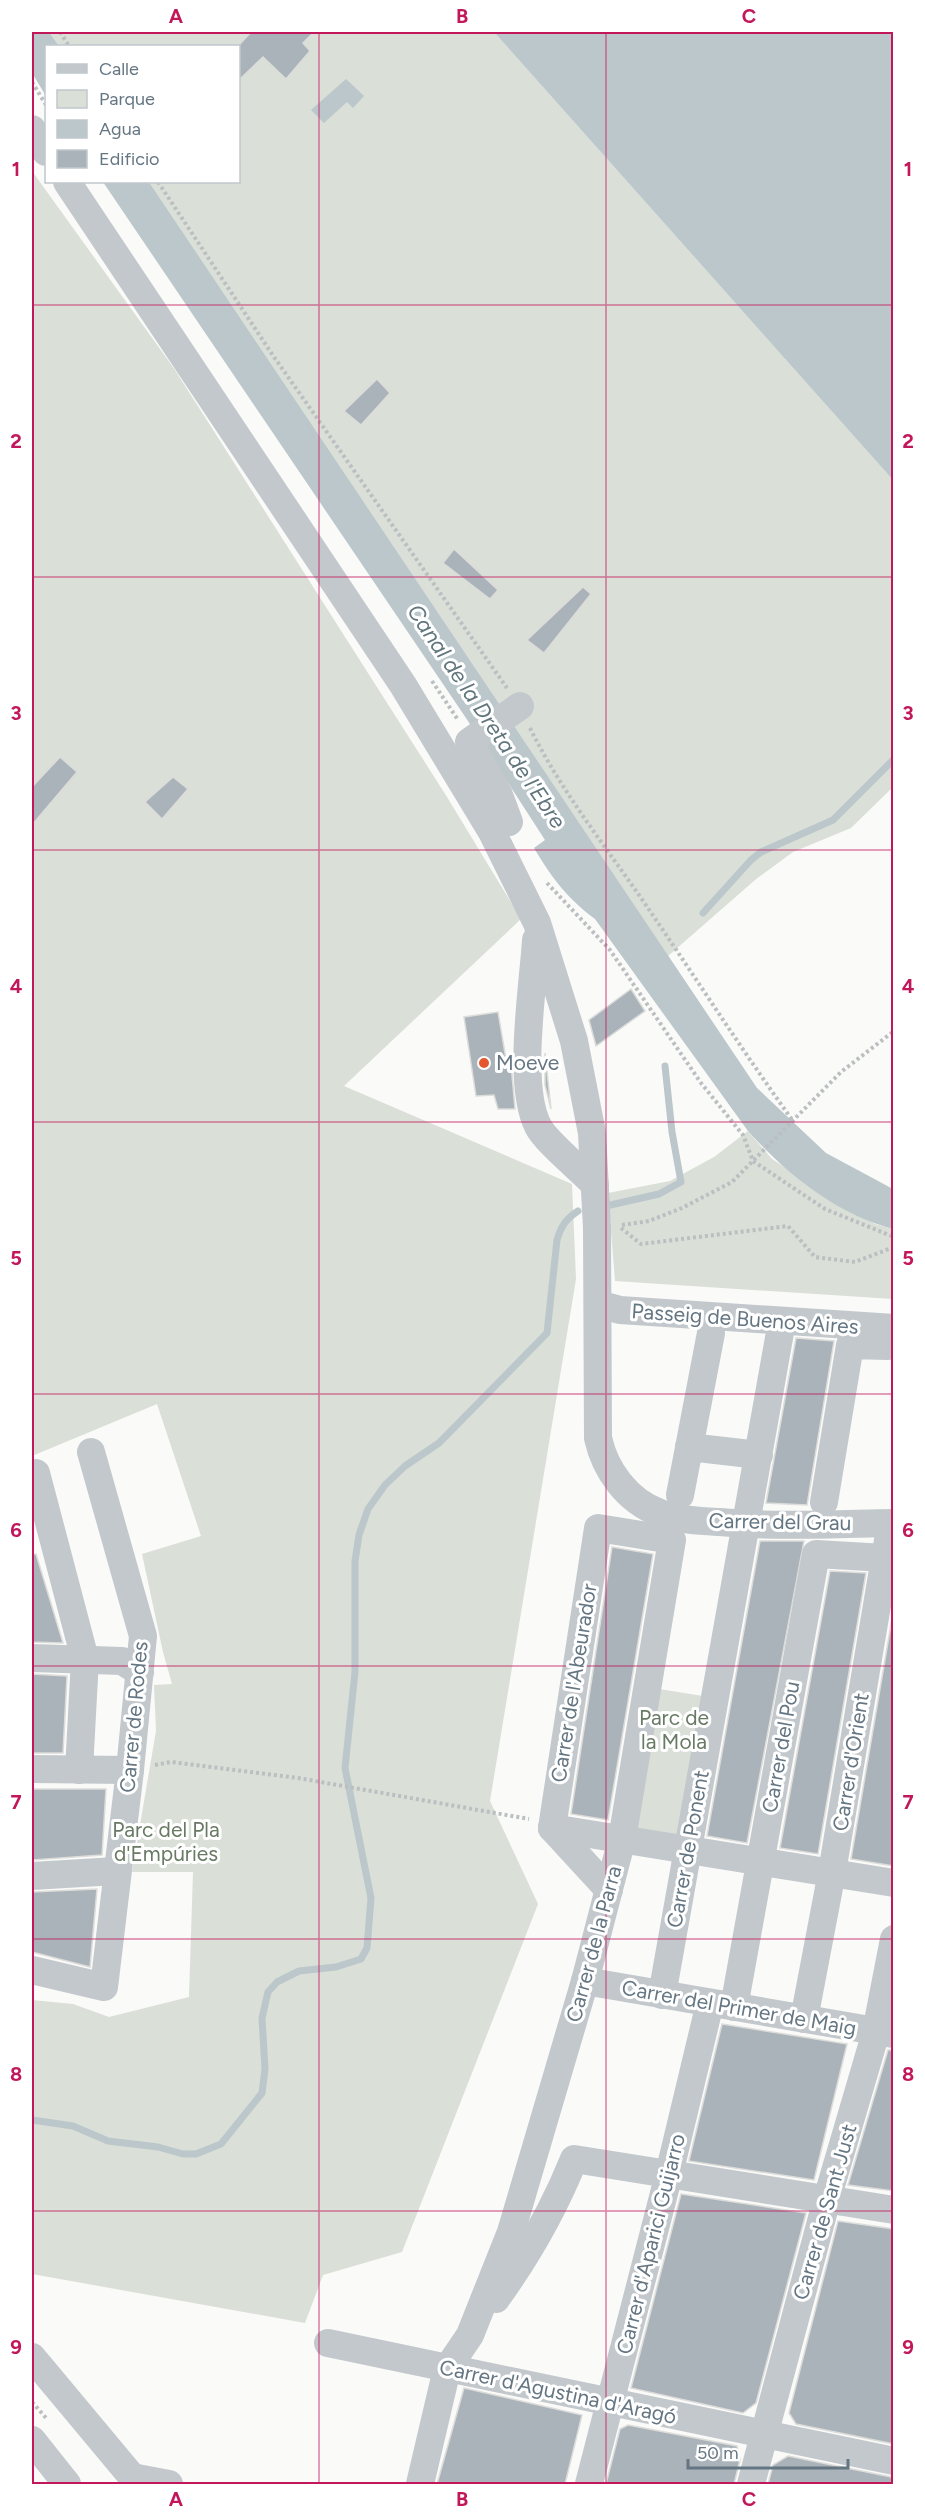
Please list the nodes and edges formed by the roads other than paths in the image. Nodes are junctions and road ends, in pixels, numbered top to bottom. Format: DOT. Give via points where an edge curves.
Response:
graph roads {
  1 [pos="32,129"];
  2 [pos="45,150"];
  3 [pos="68,183"];
  4 [pos="520,706"];
  5 [pos="509,822"];
  6 [pos="537,923"];
  7 [pos="595,1185"];
  8 [pos="598,1305"];
  9 [pos="782,1321"];
  10 [pos="894,1328"];
  11 [pos="711,1333"];
  12 [pos="894,1346"];
  13 [pos="689,1447"];
  14 [pos="91,1452"];
  15 [pos="759,1455"];
  16 [pos="36,1473"];
  17 [pos="680,1495"];
  18 [pos="824,1503"];
  19 [pos="892,1517"];
  20 [pos="747,1525"];
  21 [pos="672,1540"];
  22 [pos="885,1558"];
  23 [pos="32,1658"];
  24 [pos="85,1659"];
  25 [pos="140,1672"];
  26 [pos="32,1769"];
  27 [pos="79,1770"];
  28 [pos="130,1770"];
  29 [pos="552,1828"];
  30 [pos="622,1839"];
  31 [pos="687,1849"];
  32 [pos="760,1861"];
  33 [pos="116,1871"];
  34 [pos="832,1872"];
  35 [pos="32,1876"];
  36 [pos="894,1883"];
  37 [pos="609,1890"];
  38 [pos="894,1939"];
  39 [pos="32,1970"];
  40 [pos="585,1982"];
  41 [pos="662,1995"];
  42 [pos="722,2005"];
  43 [pos="804,2019"];
  44 [pos="885,2033"];
  45 [pos="669,2174"];
  46 [pos="827,2199"];
  47 [pos="894,2210"];
  48 [pos="470,2335"];
  49 [pos="328,2343"];
  50 [pos="32,2357"];
  51 [pos="447,2369"];
  52 [pos="611,2403"];
  53 [pos="763,2435"];
  54 [pos="32,2440"];
  55 [pos="894,2462"];
  56 [pos="40,2470"];
  57 [pos="135,2481"];
  58 [pos="68,2484"];
  59 [pos="169,2484"];
  60 [pos="420,2484"];
  61 [pos="589,2484"];
  62 [pos="751,2484"];
  1 -- 2 [label="street"];
  3 -- 6 [label="street, Carrer del Grau" via="403,685 478,807"];
  4 -- 5 [label="street" via="469,742 499,795"];
  6 -- 7 [label="street, Carrer del Grau" via="585,1088"];
  6 -- 7 [label="street" via="527,1045 529,1098 538,1128"];
  7 -- 8 [label="street, Carrer del Grau"];
  8 -- 9 [label="street, Passeig de Buenos Aires" via="620,1310"];
  8 -- 20 [label="street, Carrer del Grau" via="598,1438 607,1468 640,1502 660,1513"];
  9 -- 10 [label="street, Passeig de Buenos Aires"];
  9 -- 15 [label="street, Carrer de Ponent"];
  11 -- 13 [label="street"];
  12 -- 18 [label="street" via="850,1345"];
  13 -- 15 [label="street"];
  13 -- 17 [label="street"];
  14 -- 25 [label="street, Carrer de Rodes" via="143,1636"];
  15 -- 20 [label="street, Carrer de Ponent"];
  16 -- 24 [label="street"];
  19 -- 20 [label="street, Carrer del Grau"];
  19 -- 22 [label="street, Carrer d'Orient"];
  20 -- 31 [label="street, Carrer de Ponent"];
  21 -- 29 [label="street, Carrer de l'Abeurador" via="598,1528"];
  21 -- 30 [label="street, Carrer de la Parra"];
  22 -- 32 [label="street, Carrer del Pou" via="816,1554"];
  22 -- 34 [label="street, Carrer d'Orient"];
  23 -- 24 [label="street"];
  24 -- 25 [label="street" via="122,1661"];
  24 -- 27 [label="street"];
  25 -- 28 [label="street, Carrer de Rodes"];
  26 -- 27 [label="street"];
  27 -- 28 [label="street"];
  28 -- 33 [label="street, Carrer de Rodes"];
  29 -- 30 [label="street"];
  29 -- 37 [label="street"];
  30 -- 31 [label="street"];
  30 -- 37 [label="street, Carrer de la Parra"];
  31 -- 32 [label="street"];
  31 -- 41 [label="street, Carrer de Ponent"];
  32 -- 34 [label="street"];
  32 -- 42 [label="street, Carrer del Pou"];
  33 -- 35 [label="street"];
  33 -- 39 [label="street, Carrer de Rodes" via="104,1987"];
  34 -- 36 [label="street"];
  34 -- 43 [label="street, Carrer d'Orient"];
  37 -- 40 [label="street, Carrer de la Parra"];
  38 -- 44 [label="street, Carrer de Sant Just"];
  40 -- 41 [label="street, Carrer del Primer de Maig"];
  40 -- 48 [label="street, Carrer de la Parra" via="511,2232"];
  41 -- 42 [label="street, Carrer del Primer de Maig"];
  42 -- 43 [label="street, Carrer del Primer de Maig"];
  42 -- 45 [label="street, Carrer d'Aparici Guijarro"];
  43 -- 44 [label="street, Carrer del Primer de Maig"];
  44 -- 46 [label="street, Carrer de Sant Just"];
  45 -- 46 [label="street"];
  45 -- 48 [label="street, Carrer de la Parra" via="574,2159 524,2258"];
  45 -- 52 [label="street, Carrer d'Aparici Guijarro"];
  46 -- 47 [label="street"];
  46 -- 53 [label="street, Carrer de Sant Just"];
  48 -- 51 [label="street, Carrer de la Parra"];
  49 -- 51 [label="street, Carrer d'Agustina d'Aragó"];
  50 -- 57 [label="street"];
  51 -- 52 [label="street, Carrer d'Agustina d'Aragó"];
  51 -- 60 [label="street"];
  52 -- 53 [label="street, Carrer d'Agustina d'Aragó"];
  52 -- 61 [label="street, Carrer d'Aparici Guijarro"];
  53 -- 55 [label="street, Carrer d'Agustina d'Aragó"];
  53 -- 62 [label="street, Carrer de Sant Just"];
  54 -- 56 [label="street"];
  56 -- 58 [label="street"];
  57 -- 59 [label="street"];
}
